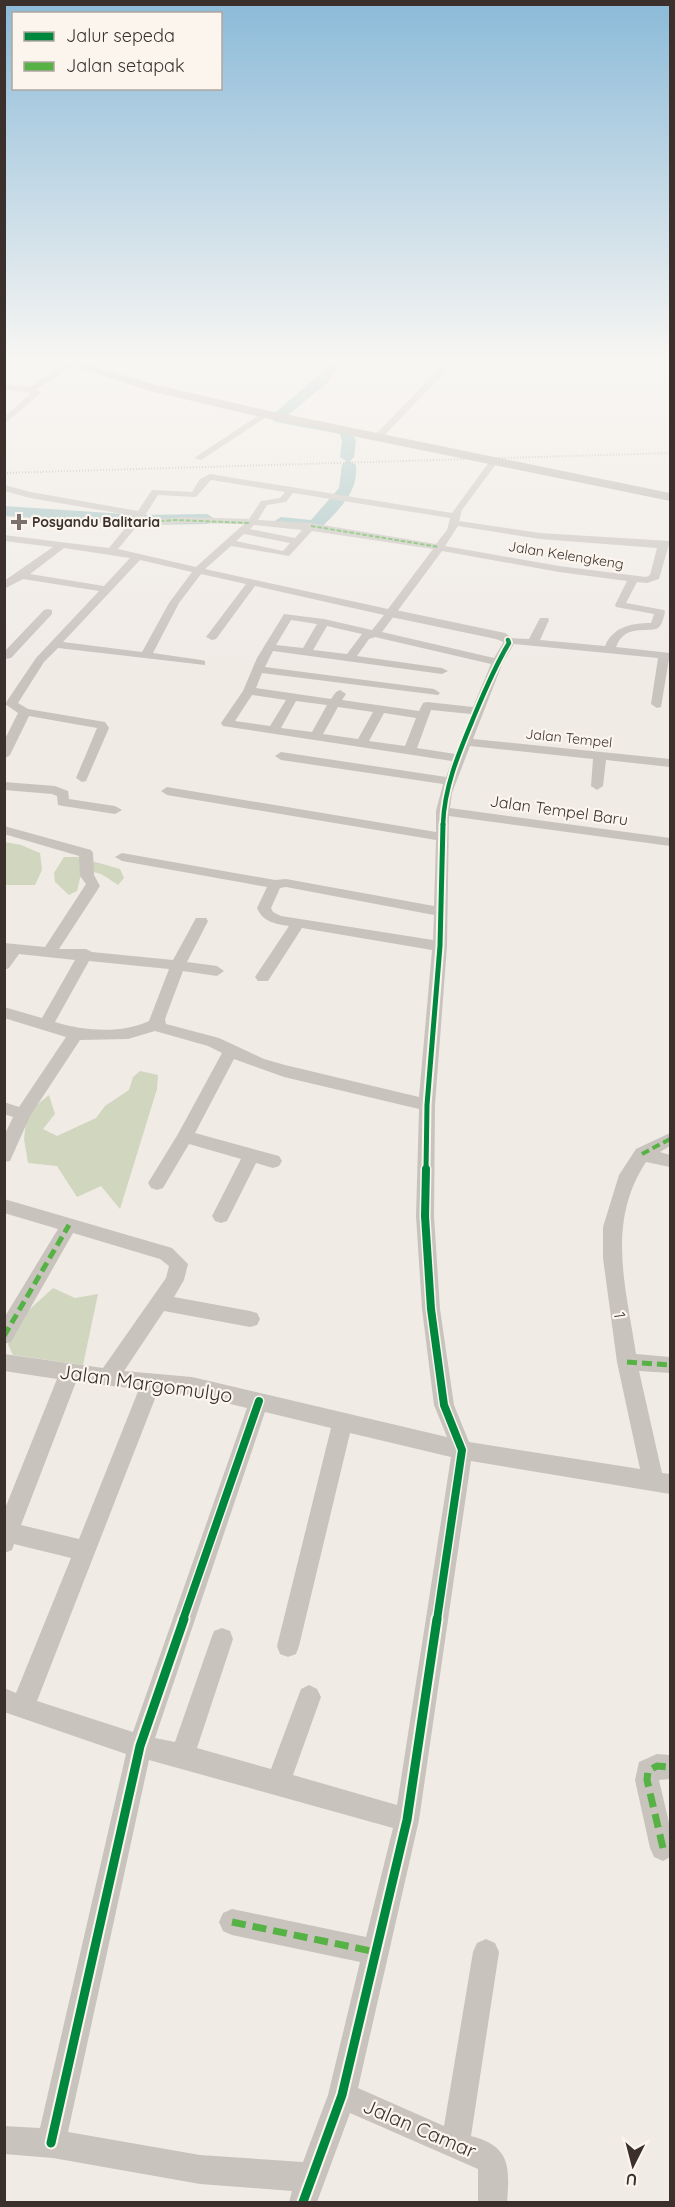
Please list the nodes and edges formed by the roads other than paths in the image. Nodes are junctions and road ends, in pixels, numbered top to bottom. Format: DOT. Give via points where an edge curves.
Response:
graph roads {
  1 [pos="494,461"];
  2 [pos="500,461"];
  3 [pos="4,488"];
  4 [pos="290,491"];
  5 [pos="670,497"];
  6 [pos="138,518"];
  7 [pos="455,520"];
  8 [pos="251,522"];
  9 [pos="311,526"];
  10 [pos="242,531"];
  11 [pos="4,538"];
  12 [pos="297,541"];
  13 [pos="229,543"];
  14 [pos="63,544"];
  15 [pos="667,544"];
  16 [pos="439,547"];
  17 [pos="112,551"];
  18 [pos="138,556"];
  19 [pos="199,569"];
  20 [pos="592,574"];
  21 [pos="4,575"];
  22 [pos="19,577"];
  23 [pos="633,579"];
  24 [pos="254,582"];
  25 [pos="4,586"];
  26 [pos="586,588"];
  27 [pos="105,590"];
  28 [pos="48,612"];
  29 [pos="391,613"];
  30 [pos="544,620"];
  31 [pos="324,622"];
  32 [pos="375,633"];
  33 [pos="212,637"];
  34 [pos="507,640"];
  35 [pos="533,643"];
  36 [pos="54,644"];
  37 [pos="269,647"];
  38 [pos="454,650"];
  39 [pos="607,651"];
  40 [pos="306,652"];
  41 [pos="6,656"];
  42 [pos="146,656"];
  43 [pos="667,656"];
  44 [pos="359,659"];
  45 [pos="40,660"];
  46 [pos="497,662"];
  47 [pos="201,663"];
  48 [pos="258,669"];
  49 [pos="442,671"];
  50 [pos="346,681"];
  51 [pos="249,691"];
  52 [pos="434,693"];
  53 [pos="293,697"];
  54 [pos="336,703"];
  55 [pos="657,704"];
  56 [pos="380,710"];
  57 [pos="425,710"];
  58 [pos="476,711"];
  59 [pos="25,712"];
  60 [pos="273,731"];
  61 [pos="315,737"];
  62 [pos="464,742"];
  63 [pos="362,743"];
  64 [pos="410,750"];
  65 [pos="4,755"];
  66 [pos="280,756"];
  67 [pos="600,756"];
  68 [pos="458,758"];
  69 [pos="670,763"];
  70 [pos="82,778"];
  71 [pos="449,781"];
  72 [pos="4,786"];
  73 [pos="597,786"];
  74 [pos="167,791"];
  75 [pos="115,810"];
  76 [pos="443,811"];
  77 [pos="4,830"];
  78 [pos="444,837"];
  79 [pos="670,842"];
  80 [pos="122,857"];
  81 [pos="275,884"];
  82 [pos="441,912"];
  83 [pos="201,921"];
  84 [pos="298,924"];
  85 [pos="440,946"];
  86 [pos="10,948"];
  87 [pos="50,951"];
  88 [pos="86,954"];
  89 [pos="178,964"];
  90 [pos="4,965"];
  91 [pos="217,971"];
  92 [pos="264,977"];
  93 [pos="4,1012"];
  94 [pos="46,1024"];
  95 [pos="157,1024"];
  96 [pos="76,1034"];
  97 [pos="231,1050"];
  98 [pos="426,1105"];
  99 [pos="4,1108"];
  100 [pos="23,1114"];
  101 [pos="185,1137"];
  102 [pos="670,1139"];
  103 [pos="642,1154"];
  104 [pos="251,1155"];
  105 [pos="4,1156"];
  106 [pos="273,1161"];
  107 [pos="670,1161"];
  108 [pos="157,1184"];
  109 [pos="4,1206"];
  110 [pos="221,1216"];
  111 [pos="69,1225"];
  112 [pos="159,1302"];
  113 [pos="250,1319"];
  114 [pos="4,1336"];
  115 [pos="4,1362"];
  116 [pos="627,1362"];
  117 [pos="670,1365"];
  118 [pos="70,1372"];
  119 [pos="108,1378"];
  120 [pos="152,1382"];
  121 [pos="259,1401"];
  122 [pos="343,1421"];
  123 [pos="462,1450"];
  124 [pos="662,1483"];
  125 [pos="10,1509"];
  126 [pos="6,1537"];
  127 [pos="84,1551"];
  128 [pos="222,1639"];
  129 [pos="288,1646"];
  130 [pos="309,1697"];
  131 [pos="13,1704"];
  132 [pos="140,1746"];
  133 [pos="182,1756"];
  134 [pos="670,1767"];
  135 [pos="278,1783"];
  136 [pos="408,1820"];
  137 [pos="663,1848"];
  138 [pos="232,1922"];
  139 [pos="376,1952"];
  140 [pos="486,1952"];
  141 [pos="342,2095"];
  142 [pos="4,2140"];
  143 [pos="51,2143"];
  144 [pos="455,2146"];
  145 [pos="307,2190"];
  146 [pos="492,2202"];
  1 -- 7 [label="street"];
  2 -- 5 [label="main road"];
  3 -- 6 [label="street, Jalan Kelengkeng"];
  4 -- 6 [label="street" via="210,477 197,493 153,494"];
  4 -- 7 [label="street" via="342,497"];
  4 -- 8 [label="street" via="283,500 264,502"];
  6 -- 8 [label="street, Jalan Kelengkeng"];
  6 -- 17 [label="street"];
  7 -- 15 [label="street" via="540,536"];
  7 -- 16 [label="street"];
  8 -- 9 [label="street, Jalan Kelengkeng"];
  8 -- 10 [label="street"];
  9 -- 12 [label="street"];
  9 -- 16 [label="street, Jalan Kelengkeng"];
  10 -- 12 [label="street"];
  10 -- 13 [label="street"];
  11 -- 14 [label="street"];
  12 -- 13 [label="street" via="285,554"];
  13 -- 19 [label="street"];
  14 -- 17 [label="street"];
  14 -- 22 [label="street"];
  15 -- 23 [label="street, Jalan Kelengkeng" via="655,577"];
  16 -- 20 [label="street, Jalan Kelengkeng"];
  16 -- 29 [label="street"];
  17 -- 18 [label="street"];
  18 -- 19 [label="street"];
  18 -- 27 [label="street"];
  19 -- 24 [label="street"];
  19 -- 42 [label="street" via="174,603"];
  20 -- 23 [label="street, Jalan Kelengkeng"];
  20 -- 26 [label="street"];
  21 -- 22 [label="street"];
  22 -- 25 [label="street"];
  22 -- 27 [label="street"];
  23 -- 39 [label="street" via="620,605 660,612 655,626 630,627 616,635"];
  24 -- 29 [label="street"];
  24 -- 33 [label="street"];
  27 -- 36 [label="street"];
  28 -- 41 [label="street"];
  29 -- 32 [label="street"];
  29 -- 34 [label="street"];
  30 -- 35 [label="street"];
  31 -- 32 [label="street"];
  31 -- 37 [label="street" via="288,616"];
  31 -- 40 [label="street"];
  32 -- 38 [label="street"];
  32 -- 44 [label="street" via="365,637"];
  32 -- 44 [label="street" via="382,639"];
  34 -- 35 [label="street"];
  34 -- 46 [label="street" via="509,643"];
  35 -- 39 [label="street"];
  36 -- 42 [label="street"];
  36 -- 45 [label="street"];
  37 -- 40 [label="street"];
  37 -- 48 [label="street"];
  38 -- 46 [label="street"];
  38 -- 49 [label="street"];
  39 -- 43 [label="street"];
  40 -- 44 [label="street"];
  41 -- 45 [label="street"];
  42 -- 47 [label="street"];
  43 -- 55 [label="street"];
  44 -- 49 [label="street"];
  44 -- 50 [label="street"];
  45 -- 59 [label="street" via="11,704"];
  46 -- 58 [label="street"];
  48 -- 50 [label="street"];
  48 -- 51 [label="street"];
  49 -- 52 [label="street"];
  50 -- 52 [label="street"];
  50 -- 54 [label="street"];
  51 -- 53 [label="street"];
  51 -- 60 [label="street" via="227,723"];
  52 -- 57 [label="street"];
  53 -- 54 [label="street"];
  53 -- 60 [label="street"];
  54 -- 56 [label="street"];
  54 -- 61 [label="street"];
  56 -- 57 [label="street"];
  56 -- 63 [label="street"];
  57 -- 58 [label="street"];
  57 -- 64 [label="street"];
  58 -- 62 [label="street"];
  59 -- 65 [label="street"];
  59 -- 70 [label="street" via="104,728"];
  60 -- 61 [label="street"];
  61 -- 63 [label="street"];
  62 -- 67 [label="street, Jalan Tempel"];
  62 -- 68 [label="street"];
  63 -- 64 [label="street"];
  64 -- 68 [label="street"];
  66 -- 71 [label="street"];
  67 -- 69 [label="street, Jalan Tempel"];
  67 -- 73 [label="street"];
  68 -- 71 [label="street"];
  71 -- 76 [label="street"];
  72 -- 75 [label="street" via="55,790 63,794 63,802"];
  74 -- 78 [label="street"];
  76 -- 78 [label="street"];
  76 -- 79 [label="street, Jalan Tempel Baru"];
  77 -- 87 [label="street" via="86,853 87,876 93,886"];
  78 -- 82 [label="street"];
  80 -- 81 [label="street"];
  81 -- 82 [label="street"];
  81 -- 84 [label="street" via="266,900 267,915"];
  82 -- 85 [label="street"];
  83 -- 89 [label="street"];
  84 -- 85 [label="street"];
  84 -- 92 [label="street"];
  85 -- 98 [label="street"];
  86 -- 87 [label="street"];
  86 -- 90 [label="street"];
  87 -- 88 [label="street"];
  88 -- 89 [label="street"];
  88 -- 94 [label="street"];
  89 -- 91 [label="street"];
  89 -- 95 [label="street"];
  93 -- 94 [label="street"];
  94 -- 96 [label="street"];
  95 -- 96 [label="street" via="144,1032"];
  95 -- 97 [label="street"];
  96 -- 100 [label="street"];
  97 -- 98 [label="street" via="284,1071"];
  97 -- 101 [label="street"];
  98 -- 123 [label="street" via="425,1216 431,1309 444,1405"];
  99 -- 100 [label="street"];
  100 -- 105 [label="street"];
  101 -- 104 [label="street"];
  101 -- 108 [label="street"];
  102 -- 103 [label="street"];
  103 -- 107 [label="street"];
  103 -- 116 [label="street, 1" via="628,1174 612,1227 612,1257"];
  104 -- 106 [label="street"];
  104 -- 110 [label="street"];
  109 -- 111 [label="street"];
  111 -- 112 [label="street" via="174,1258 179,1264 175,1280"];
  111 -- 114 [label="street"];
  112 -- 113 [label="street"];
  112 -- 119 [label="street"];
  115 -- 118 [label="street, Jalan Margomulyo"];
  116 -- 117 [label="street"];
  116 -- 124 [label="street, 1"];
  118 -- 119 [label="street, Jalan Margomulyo"];
  118 -- 125 [label="street"];
  119 -- 120 [label="street, Jalan Margomulyo"];
  120 -- 121 [label="street, Jalan Margomulyo" via="192,1386"];
  120 -- 127 [label="street"];
  121 -- 122 [label="street, Jalan Margomulyo"];
  121 -- 132 [label="street"];
  122 -- 123 [label="street, Jalan Margomulyo"];
  122 -- 129 [label="street"];
  123 -- 124 [label="street, Jalan Margomulyo"];
  123 -- 136 [label="street"];
  125 -- 126 [label="street"];
  126 -- 127 [label="street"];
  127 -- 131 [label="street"];
  128 -- 133 [label="street"];
  130 -- 135 [label="street"];
  131 -- 132 [label="street"];
  132 -- 133 [label="street"];
  132 -- 143 [label="street"];
  133 -- 135 [label="street"];
  134 -- 137 [label="street" via="657,1766 648,1771 647,1780"];
  135 -- 136 [label="street"];
  136 -- 139 [label="street"];
  138 -- 139 [label="street"];
  139 -- 141 [label="street"];
  140 -- 144 [label="street"];
  141 -- 144 [label="street, Jalan Camar"];
  141 -- 145 [label="street"];
  142 -- 143 [label="street"];
  143 -- 145 [label="street" via="246,2175"];
  144 -- 146 [label="street, Jalan Camar" via="482,2153 492,2162"];
}
